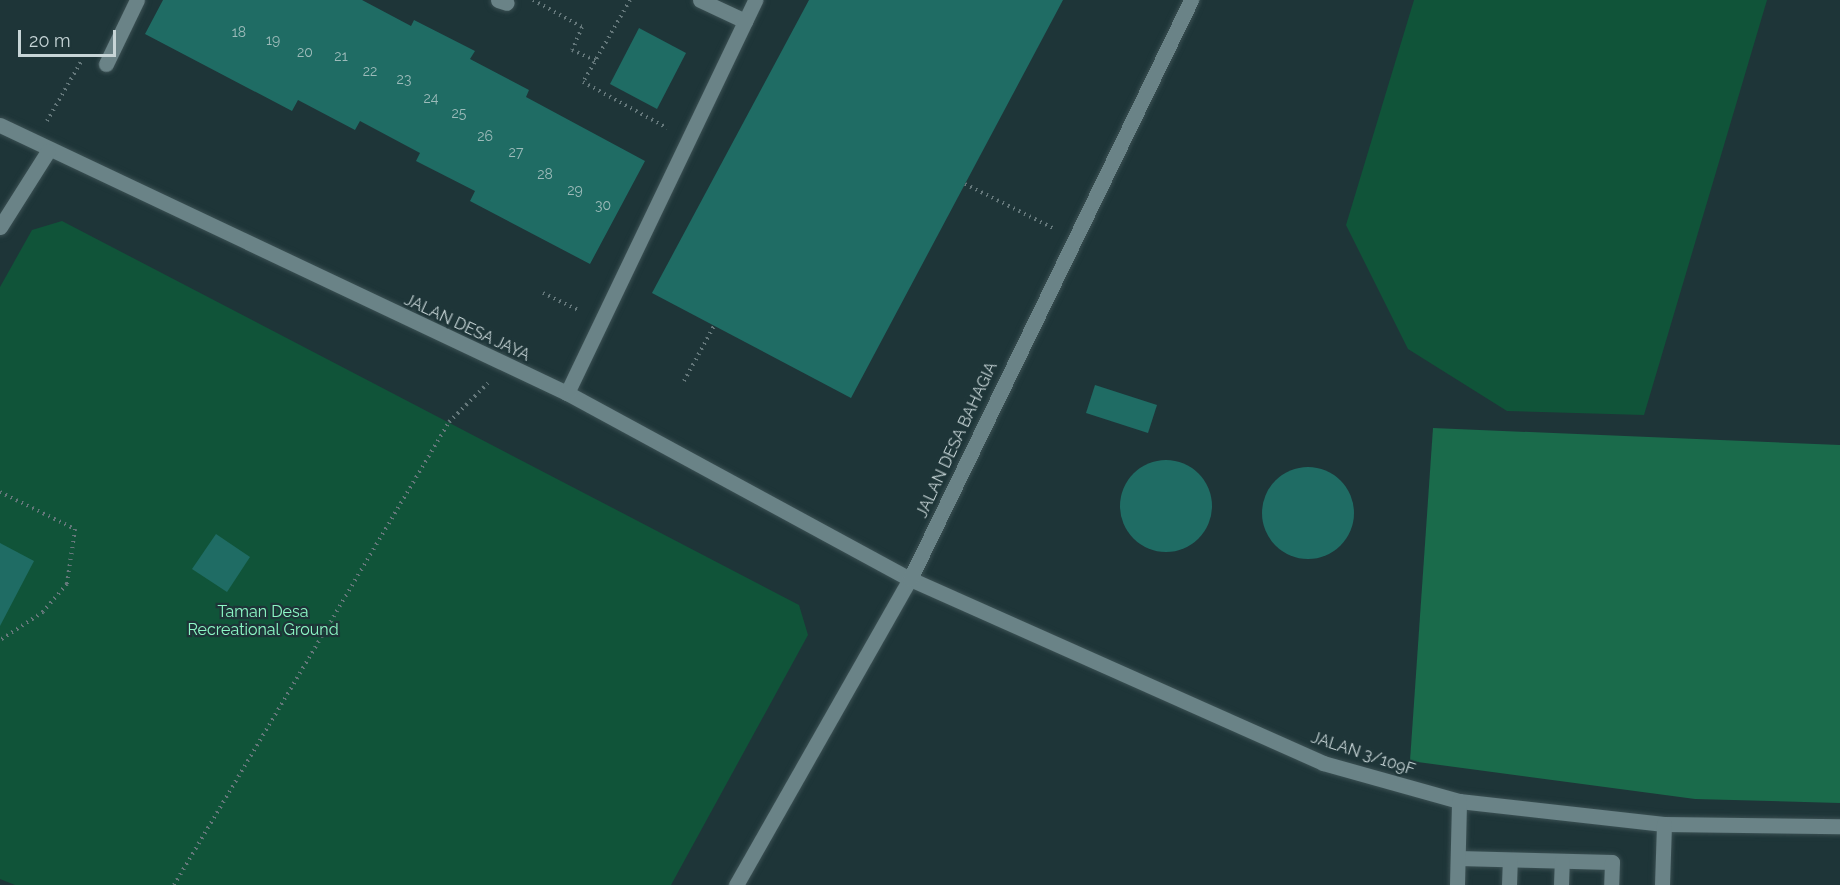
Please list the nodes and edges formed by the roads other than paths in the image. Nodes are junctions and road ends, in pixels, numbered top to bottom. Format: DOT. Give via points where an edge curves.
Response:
graph roads {
  1 [pos="137,0"];
  2 [pos="700,0"];
  3 [pos="755,0"];
  4 [pos="1191,0"];
  5 [pos="745,21"];
  6 [pos="106,64"];
  7 [pos="0,124"];
  8 [pos="41,147"];
  9 [pos="0,227"];
  10 [pos="567,393"];
  11 [pos="910,579"];
  12 [pos="1459,801"];
  13 [pos="1664,824"];
  14 [pos="1840,826"];
  15 [pos="1458,858"];
  16 [pos="1510,860"];
  17 [pos="1562,861"];
  18 [pos="736,885"];
  19 [pos="1457,885"];
  20 [pos="1509,885"];
  21 [pos="1561,885"];
  22 [pos="1611,885"];
  23 [pos="1662,885"];
  1 -- 6 [label="street"];
  2 -- 5 [label="street"];
  3 -- 5 [label="street"];
  4 -- 11 [label="street, JALAN DESA BAHAGIA"];
  5 -- 10 [label="street"];
  7 -- 8 [label="street, JALAN DESA JAYA"];
  8 -- 9 [label="street"];
  8 -- 10 [label="street, JALAN DESA JAYA" via="504,367"];
  10 -- 11 [label="street, JALAN DESA JAYA"];
  11 -- 12 [label="street, JALAN 3/109F" via="1323,763"];
  11 -- 18 [label="street, JALAN DESA BAHAGIA"];
  12 -- 13 [label="street, JALAN 3/109F"];
  12 -- 15 [label="street"];
  13 -- 14 [label="street, JALAN 3/109F"];
  13 -- 23 [label="street"];
  15 -- 16 [label="street"];
  15 -- 19 [label="street"];
  16 -- 17 [label="street"];
  16 -- 20 [label="street"];
  17 -- 21 [label="street"];
  17 -- 22 [label="street" via="1612,862"];
}
